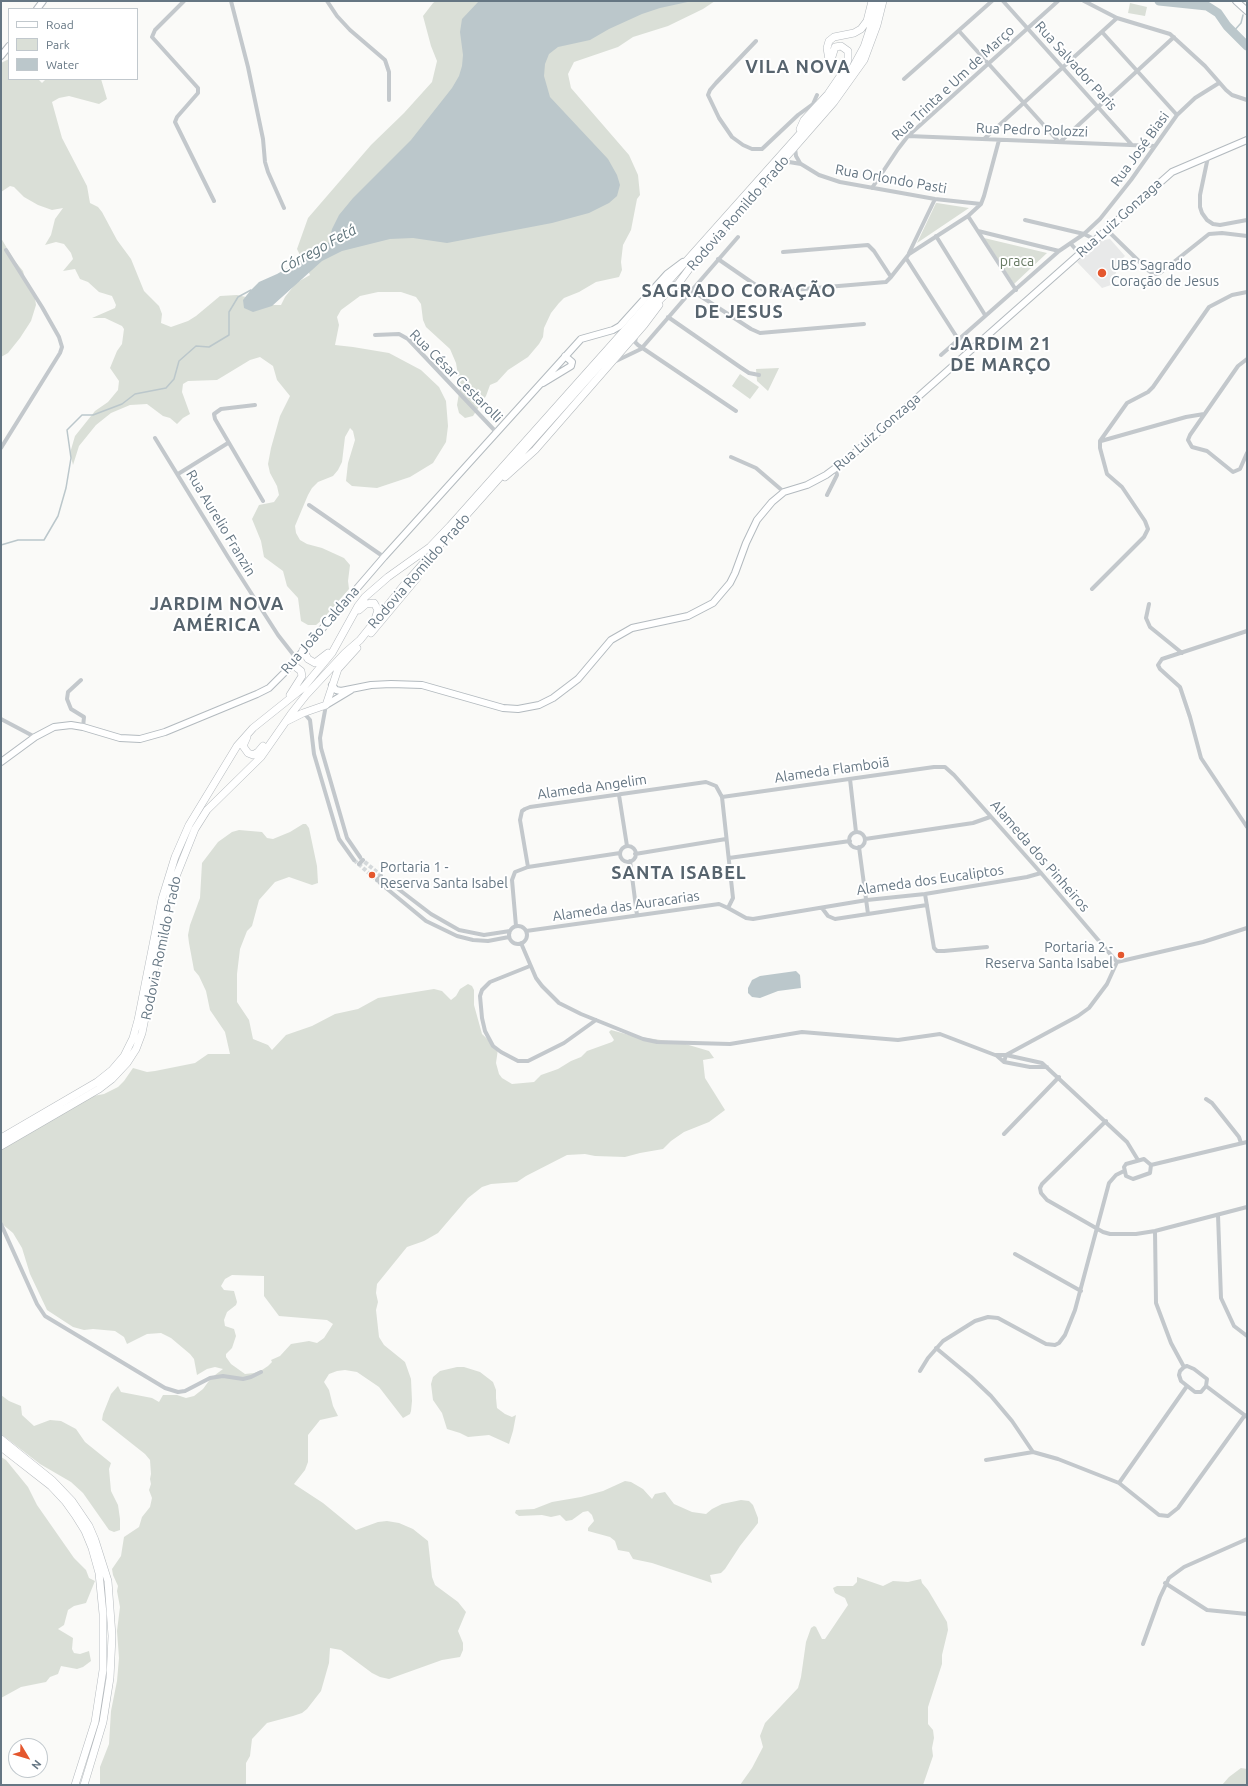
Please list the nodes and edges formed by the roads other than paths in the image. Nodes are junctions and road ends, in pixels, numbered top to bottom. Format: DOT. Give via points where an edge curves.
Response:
graph roads {
  1 [pos="184,1"];
  2 [pos="231,1"];
  3 [pos="326,1"];
  4 [pos="872,1"];
  5 [pos="877,1"];
  6 [pos="883,1"];
  7 [pos="992,1"];
  8 [pos="1003,1"];
  9 [pos="1058,1"];
  10 [pos="1084,1"];
  11 [pos="1236,1"];
  12 [pos="1247,11"];
  13 [pos="1117,18"];
  14 [pos="1027,29"];
  15 [pos="959,30"];
  16 [pos="1102,32"];
  17 [pos="1174,37"];
  18 [pos="756,41"];
  19 [pos="8,47"];
  20 [pos="1,56"];
  21 [pos="988,64"];
  22 [pos="1063,68"];
  23 [pos="1137,72"];
  24 [pos="904,79"];
  25 [pos="1219,83"];
  26 [pos="844,90"];
  27 [pos="817,95"];
  28 [pos="389,100"];
  29 [pos="1247,100"];
  30 [pos="1024,103"];
  31 [pos="1099,107"];
  32 [pos="1177,115"];
  33 [pos="908,136"];
  34 [pos="795,138"];
  35 [pos="984,139"];
  36 [pos="999,140"];
  37 [pos="1247,140"];
  38 [pos="1059,142"];
  39 [pos="1132,145"];
  40 [pos="1155,146"];
  41 [pos="1208,156"];
  42 [pos="801,164"];
  43 [pos="779,165"];
  44 [pos="872,188"];
  45 [pos="935,199"];
  46 [pos="214,201"];
  47 [pos="980,204"];
  48 [pos="284,208"];
  49 [pos="968,216"];
  50 [pos="1025,220"];
  51 [pos="1247,220"];
  52 [pos="1106,229"];
  53 [pos="978,231"];
  54 [pos="1084,234"];
  55 [pos="936,236"];
  56 [pos="1247,236"];
  57 [pos="738,237"];
  58 [pos="1094,239"];
  59 [pos="1071,244"];
  60 [pos="6,250"];
  61 [pos="1059,251"];
  62 [pos="783,252"];
  63 [pos="1079,253"];
  64 [pos="690,256"];
  65 [pos="907,256"];
  66 [pos="718,259"];
  67 [pos="892,278"];
  68 [pos="678,284"];
  69 [pos="691,290"];
  70 [pos="1016,290"];
  71 [pos="1247,292"];
  72 [pos="985,315"];
  73 [pos="668,317"];
  74 [pos="864,324"];
  75 [pos="637,333"];
  76 [pos="375,335"];
  77 [pos="958,339"];
  78 [pos="642,347"];
  79 [pos="941,355"];
  80 [pos="565,356"];
  81 [pos="1247,358"];
  82 [pos="610,364"];
  83 [pos="759,375"];
  84 [pos="538,386"];
  85 [pos="255,405"];
  86 [pos="736,411"];
  87 [pos="1204,414"];
  88 [pos="497,433"];
  89 [pos="155,438"];
  90 [pos="1100,441"];
  91 [pos="228,443"];
  92 [pos="1,448"];
  93 [pos="1247,453"];
  94 [pos="731,457"];
  95 [pos="836,469"];
  96 [pos="178,474"];
  97 [pos="784,492"];
  98 [pos="827,495"];
  99 [pos="263,501"];
  100 [pos="309,505"];
  101 [pos="384,557"];
  102 [pos="1092,590"];
  103 [pos="1149,604"];
  104 [pos="1247,630"];
  105 [pos="359,643"];
  106 [pos="336,646"];
  107 [pos="303,650"];
  108 [pos="1182,653"];
  109 [pos="294,661"];
  110 [pos="81,680"];
  111 [pos="332,684"];
  112 [pos="354,688"];
  113 [pos="326,705"];
  114 [pos="303,713"];
  115 [pos="1,719"];
  116 [pos="287,721"];
  117 [pos="258,724"];
  118 [pos="83,727"];
  119 [pos="35,737"];
  120 [pos="1,762"];
  121 [pos="945,767"];
  122 [pos="850,779"];
  123 [pos="619,795"];
  124 [pos="722,797"];
  125 [pos="990,817"];
  126 [pos="1247,828"];
  127 [pos="856,832"];
  128 [pos="865,838"];
  129 [pos="726,839"];
  130 [pos="850,841"];
  131 [pos="626,846"];
  132 [pos="859,847"];
  133 [pos="620,853"];
  134 [pos="635,854"];
  135 [pos="729,858"];
  136 [pos="354,860"];
  137 [pos="630,861"];
  138 [pos="359,864"];
  139 [pos="528,867"];
  140 [pos="1041,873"];
  141 [pos="925,894"];
  142 [pos="867,900"];
  143 [pos="927,905"];
  144 [pos="728,908"];
  145 [pos="822,908"];
  146 [pos="868,914"];
  147 [pos="637,915"];
  148 [pos="516,926"];
  149 [pos="1247,928"];
  150 [pos="510,931"];
  151 [pos="526,931"];
  152 [pos="510,937"];
  153 [pos="521,943"];
  154 [pos="988,947"];
  155 [pos="1117,962"];
  156 [pos="530,966"];
  157 [pos="596,1020"];
  158 [pos="995,1055"];
  159 [pos="1006,1055"];
  160 [pos="1004,1062"];
  161 [pos="1047,1067"];
  162 [pos="1059,1076"];
  163 [pos="1206,1099"];
  164 [pos="1106,1121"];
  165 [pos="1004,1134"];
  166 [pos="1,1137"];
  167 [pos="1247,1142"];
  168 [pos="1241,1143"];
  169 [pos="1,1146"];
  170 [pos="1138,1160"];
  171 [pos="1151,1165"];
  172 [pos="1124,1171"];
  173 [pos="1247,1207"];
  174 [pos="1218,1215"];
  175 [pos="1,1224"];
  176 [pos="1097,1228"];
  177 [pos="1156,1231"];
  178 [pos="1015,1254"];
  179 [pos="1081,1291"];
  180 [pos="1247,1336"];
  181 [pos="936,1348"];
  182 [pos="1184,1367"];
  183 [pos="920,1371"];
  184 [pos="261,1372"];
  185 [pos="1187,1386"];
  186 [pos="1206,1386"];
  187 [pos="1246,1416"];
  188 [pos="1,1439"];
  189 [pos="1,1446"];
  190 [pos="1033,1452"];
  191 [pos="986,1460"];
  192 [pos="1119,1482"];
  193 [pos="1247,1538"];
  194 [pos="1165,1583"];
  195 [pos="1247,1614"];
  196 [pos="1144,1644"];
  197 [pos="75,1785"];
  198 [pos="84,1785"];
  1 -- 46 [label="street" via="155,30 152,37 198,88 198,93 175,122"];
  2 -- 48 [label="street" via="248,67 263,139 265,162"];
  3 -- 28 [label="street" via="350,30 385,60"];
  4 -- 34 [label="main road" via="867,21 861,29 829,41 827,48 830,63 835,47 841,46 848,52 846,68 828,94 804,120"];
  5 -- 34 [label="main road, Rodovia Romildo Prado" via="864,47 852,69 830,100"];
  6 -- 26 [label="main road, Rodovia Romildo Prado" via="872,42 864,60"];
  7 -- 15 [label="street"];
  8 -- 14 [label="street, Rua Salvador Paris"];
  9 -- 14 [label="street, Rua Trinta e Um de Março"];
  10 -- 13 [label="street"];
  11 -- 12 [label="main road"];
  13 -- 16 [label="street"];
  13 -- 17 [label="street"];
  14 -- 21 [label="street, Rua Trinta e Um de Março"];
  14 -- 22 [label="street, Rua Salvador Paris"];
  15 -- 21 [label="street"];
  15 -- 24 [label="street"];
  16 -- 22 [label="street"];
  16 -- 23 [label="street"];
  17 -- 23 [label="street"];
  17 -- 25 [label="street"];
  18 -- 27 [label="street" via="716,83 708,96 732,137 752,149 762,149 813,104"];
  19 -- 20 [label="main road"];
  21 -- 30 [label="street"];
  21 -- 33 [label="street, Rua Trinta e Um de Março"];
  22 -- 30 [label="street"];
  22 -- 31 [label="street, Rua Salvador Paris"];
  23 -- 31 [label="street"];
  23 -- 32 [label="street"];
  25 -- 29 [label="street" via="1232,95"];
  25 -- 32 [label="street, Rua José Biasi" via="1195,98"];
  26 -- 42 [label="street" via="796,146 796,156"];
  26 -- 43 [label="main road, Rodovia Romildo Prado"];
  30 -- 35 [label="street"];
  30 -- 38 [label="street"];
  31 -- 38 [label="street"];
  31 -- 39 [label="street, Rua Salvador Paris"];
  32 -- 40 [label="street, Rua José Biasi"];
  33 -- 35 [label="street, Rua Pedro Polozzi"];
  33 -- 44 [label="street, Rua Trinta e Um de Março"];
  34 -- 64 [label="main road, Rodovia Romildo Prado"];
  35 -- 36 [label="street, Rua Pedro Polozzi"];
  36 -- 38 [label="street, Rua Pedro Polozzi"];
  36 -- 47 [label="street"];
  37 -- 41 [label="main road, Rua Luiz Gonzaga"];
  38 -- 39 [label="street, Rua Pedro Polozzi"];
  39 -- 40 [label="street, Rua Pedro Polozzi"];
  40 -- 54 [label="street, Rua José Biasi" via="1115,202"];
  41 -- 51 [label="street" via="1200,195 1202,213 1213,224"];
  41 -- 52 [label="main road, Rua Luiz Gonzaga" via="1172,172"];
  42 -- 43 [label="street" via="785,162"];
  42 -- 44 [label="street, Rua Orlondo Pasti" via="829,179"];
  43 -- 68 [label="main road, Rodovia Romildo Prado"];
  44 -- 45 [label="street, Rua Orlondo Pasti"];
  45 -- 47 [label="street, Rua Orlondo Pasti"];
  45 -- 65 [label="street"];
  47 -- 49 [label="street"];
  49 -- 53 [label="street"];
  49 -- 55 [label="street"];
  50 -- 54 [label="street"];
  52 -- 56 [label="street" via="1154,274 1160,273 1210,234"];
  52 -- 58 [label="main road, Rua Luiz Gonzaga"];
  53 -- 61 [label="street"];
  53 -- 70 [label="street"];
  54 -- 58 [label="street"];
  54 -- 59 [label="street, Rua José Biasi"];
  55 -- 65 [label="street"];
  55 -- 72 [label="street"];
  57 -- 66 [label="street"];
  58 -- 63 [label="main road, Rua Luiz Gonzaga"];
  59 -- 61 [label="street, Rua José Biasi"];
  59 -- 63 [label="street"];
  60 -- 92 [label="street" via="49,319 62,348"];
  61 -- 70 [label="street, Rua José Biasi"];
  62 -- 67 [label="street" via="868,245"];
  63 -- 95 [label="main road, Rua Luiz Gonzaga"];
  64 -- 80 [label="main road, Rua João Caldana" via="667,274 620,326 581,339"];
  64 -- 106 [label="main road, Rodovia Romildo Prado" via="438,539 365,597"];
  65 -- 67 [label="street"];
  65 -- 77 [label="street"];
  66 -- 67 [label="street" via="768,292 881,284"];
  66 -- 69 [label="street"];
  68 -- 75 [label="main road"];
  68 -- 105 [label="main road, Rodovia Romildo Prado" via="670,289 632,329 409,580"];
  69 -- 73 [label="street"];
  69 -- 74 [label="street" via="760,333"];
  70 -- 72 [label="street, Rua José Biasi"];
  71 -- 90 [label="street" via="1232,295 1209,307 1153,387 1127,404"];
  72 -- 77 [label="street, Rua José Biasi"];
  73 -- 78 [label="street"];
  73 -- 83 [label="street" via="745,370"];
  75 -- 78 [label="street" via="635,342"];
  75 -- 82 [label="main road"];
  76 -- 88 [label="street, Rua César Cestarolli" via="399,334 408,339"];
  77 -- 79 [label="street, Rua José Biasi"];
  78 -- 82 [label="street"];
  78 -- 86 [label="street"];
  80 -- 84 [label="main road, Rua João Caldana"];
  80 -- 84 [label="main road" via="572,362 571,366"];
  81 -- 87 [label="street" via="1238,366"];
  82 -- 105 [label="main road" via="535,450 494,489 378,625"];
  84 -- 88 [label="main road, Rua João Caldana"];
  85 -- 91 [label="street" via="221,409 214,414"];
  87 -- 90 [label="street" via="1186,416"];
  87 -- 93 [label="street" via="1188,437 1192,447 1207,451 1234,472 1240,469"];
  88 -- 101 [label="main road, Rua João Caldana"];
  89 -- 96 [label="street, Rua Aurelio Franzin"];
  90 -- 102 [label="street" via="1107,474 1122,487 1148,529 1144,537"];
  91 -- 96 [label="street"];
  91 -- 99 [label="street"];
  94 -- 97 [label="street" via="756,468"];
  95 -- 97 [label="main road, Rua Luiz Gonzaga" via="817,480"];
  95 -- 98 [label="street" via="837,475"];
  96 -- 109 [label="street, Rua Aurelio Franzin"];
  97 -- 112 [label="main road, Rua Luiz Gonzaga" via="757,520 736,573 714,603 688,616 632,628 611,640 578,679 539,705 518,710 503,708 422,685 391,684"];
  100 -- 101 [label="street"];
  101 -- 107 [label="main road, Rua João Caldana"];
  103 -- 108 [label="street" via="1146,618 1150,626"];
  104 -- 108 [label="street"];
  105 -- 106 [label="main road" via="376,617 377,607 372,602 357,612"];
  105 -- 111 [label="main road" via="338,669"];
  105 -- 116 [label="main road, Rodovia Romildo Prado" via="345,653 306,695"];
  106 -- 107 [label="main road" via="315,663 308,659"];
  106 -- 117 [label="main road, Rodovia Romildo Prado" via="303,688"];
  107 -- 109 [label="main road, Rua João Caldana"];
  108 -- 126 [label="street" via="1162,659 1158,667 1180,687 1201,758"];
  109 -- 117 [label="main road" via="301,671 302,678 289,696"];
  109 -- 118 [label="main road, Rua João Caldana" via="276,681 256,694 165,732 131,739"];
  110 -- 118 [label="street" via="68,692 67,699 71,709 84,717"];
  111 -- 112 [label="main road, Rua Luiz Gonzaga" via="338,690"];
  111 -- 113 [label="main road"];
  112 -- 113 [label="main road, Rua Luiz Gonzaga"];
  113 -- 114 [label="main road"];
  113 -- 138 [label="street" via="320,738 321,748 347,838 361,859"];
  114 -- 116 [label="main road"];
  114 -- 136 [label="street" via="310,720 314,754 339,839"];
  115 -- 119 [label="street"];
  116 -- 117 [label="main road" via="253,755 243,746 245,739"];
  116 -- 169 [label="main road, Rodovia Romildo Prado" via="261,757 207,810 195,829 175,879 167,908 142,1033 127,1063 99,1089"];
  117 -- 166 [label="main road, Rodovia Romildo Prado" via="231,754 189,825 175,857 160,906 138,1020 124,1056 97,1082"];
  118 -- 119 [label="main road, Rua João Caldana" via="62,725"];
  119 -- 120 [label="main road, Rua João Caldana"];
  121 -- 122 [label="street, Alameda Flamboiã" via="934,766"];
  121 -- 125 [label="street, Alameda dos Pinheiros"];
  122 -- 124 [label="street, Alameda Flamboiã"];
  122 -- 127 [label="street"];
  123 -- 124 [label="street, Alameda Angelim" via="698,782 716,786"];
  123 -- 131 [label="street"];
  123 -- 139 [label="street, Alameda Angelim" via="530,806 525,809 520,820"];
  124 -- 129 [label="street"];
  125 -- 128 [label="street" via="973,823"];
  125 -- 140 [label="street, Alameda dos Pinheiros"];
  127 -- 128 [label="street" via="863,834"];
  127 -- 130 [label="street" via="852,834"];
  128 -- 132 [label="street" via="864,844"];
  129 -- 134 [label="street"];
  129 -- 135 [label="street"];
  130 -- 132 [label="street" via="852,846"];
  130 -- 135 [label="street"];
  131 -- 133 [label="street"];
  131 -- 134 [label="street" via="634,849"];
  132 -- 142 [label="street"];
  133 -- 137 [label="street" via="623,860"];
  133 -- 139 [label="street"];
  134 -- 137 [label="street"];
  135 -- 144 [label="street" via="733,898"];
  137 -- 147 [label="street"];
  139 -- 148 [label="street" via="515,872 512,877"];
  140 -- 141 [label="street, Alameda dos Eucaliptos"];
  140 -- 155 [label="street, Alameda dos Pinheiros"];
  141 -- 142 [label="street, Alameda dos Eucaliptos"];
  141 -- 143 [label="street"];
  142 -- 145 [label="street, Alameda dos Eucaliptos"];
  142 -- 146 [label="street"];
  143 -- 146 [label="street, Alameda dos Eucaliptos"];
  143 -- 154 [label="street" via="934,948 937,951"];
  144 -- 145 [label="street, Alameda dos Eucaliptos" via="750,919"];
  144 -- 147 [label="street, Alameda das Auracarias" via="719,904"];
  145 -- 146 [label="street, Alameda dos Eucaliptos" via="828,916 835,919"];
  147 -- 151 [label="street, Alameda das Auracarias"];
  148 -- 150 [label="street"];
  148 -- 151 [label="street"];
  149 -- 155 [label="street" via="1203,942"];
  150 -- 152 [label="street"];
  150 -- 152 [label="street" via="484,935 459,930 431,914 383,877 378,882 426,921 457,936 488,941"];
  151 -- 153 [label="street"];
  152 -- 153 [label="street" via="513,942"];
  153 -- 156 [label="street"];
  155 -- 159 [label="street" via="1106,984 1089,1008"];
  156 -- 157 [label="street" via="542,986 559,1003"];
  156 -- 157 [label="street" via="490,982 482,990 482,1018 493,1046 518,1061 528,1061 564,1043"];
  157 -- 158 [label="street" via="657,1042 730,1044 802,1032 898,1040 934,1034 948,1036"];
  158 -- 159 [label="street"];
  158 -- 160 [label="street"];
  159 -- 160 [label="street"];
  159 -- 161 [label="street" via="1042,1063"];
  160 -- 161 [label="street"];
  161 -- 162 [label="street"];
  162 -- 164 [label="street"];
  162 -- 165 [label="street"];
  163 -- 168 [label="street" via="1212,1103"];
  164 -- 170 [label="street" via="1130,1145"];
  164 -- 176 [label="street" via="1045,1180 1040,1188 1041,1194 1047,1200"];
  167 -- 168 [label="street"];
  168 -- 171 [label="street"];
  170 -- 171 [label="street" via="1147,1160"];
  170 -- 172 [label="street" via="1126,1164"];
  171 -- 172 [label="street" via="1150,1173 1134,1179 1126,1176"];
  172 -- 176 [label="street" via="1109,1183"];
  173 -- 174 [label="street"];
  174 -- 177 [label="street"];
  174 -- 180 [label="street" via="1221,1298 1234,1326"];
  175 -- 184 [label="street" via="37,1304 45,1316 165,1388 178,1392 185,1391 210,1378 223,1376 242,1379"];
  176 -- 177 [label="street" via="1110,1234"];
  176 -- 179 [label="street"];
  177 -- 182 [label="street" via="1156,1303"];
  178 -- 179 [label="street"];
  179 -- 181 [label="street" via="1067,1330 1062,1340 1055,1345 1046,1344 998,1318 988,1316 958,1331"];
  181 -- 183 [label="street"];
  181 -- 190 [label="street" via="991,1396"];
  182 -- 185 [label="street" via="1180,1371 1180,1378"];
  182 -- 186 [label="street" via="1191,1367 1205,1377"];
  185 -- 186 [label="street" via="1198,1392"];
  185 -- 192 [label="street"];
  186 -- 187 [label="street"];
  187 -- 192 [label="street" via="1178,1508 1168,1516 1159,1515"];
  188 -- 198 [label="main road" via="52,1480 72,1501 92,1533 108,1581 112,1636 110,1678 103,1722"];
  189 -- 197 [label="main road" via="51,1486 68,1504 92,1548 99,1573 103,1614 103,1670 95,1722"];
  190 -- 191 [label="street"];
  190 -- 192 [label="street"];
  193 -- 194 [label="street" via="1184,1567"];
  194 -- 195 [label="street" via="1207,1610"];
  194 -- 196 [label="street"];
}
